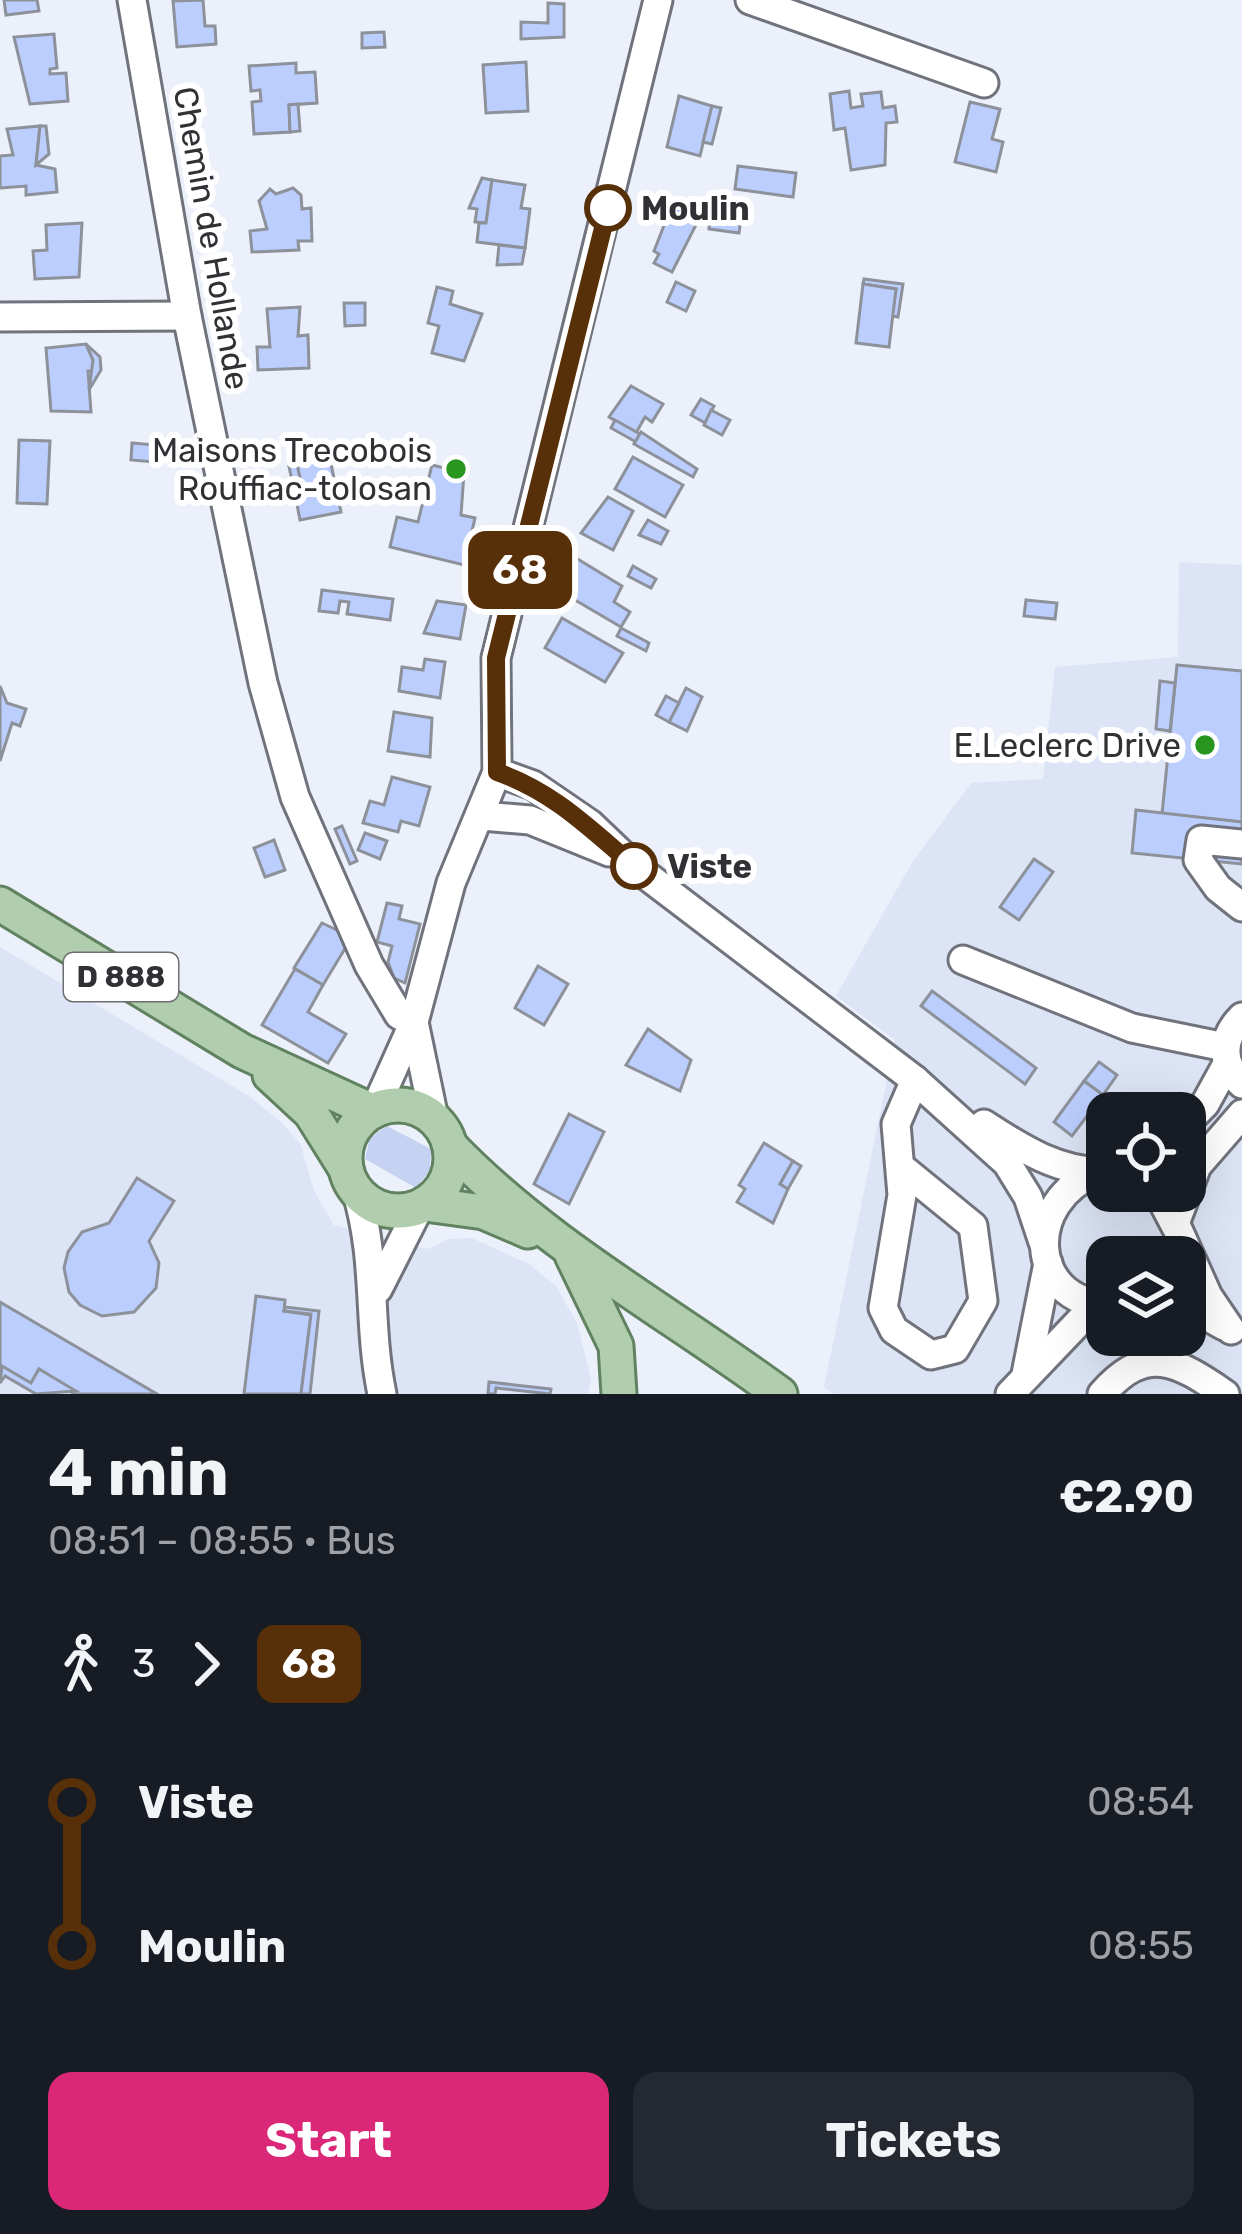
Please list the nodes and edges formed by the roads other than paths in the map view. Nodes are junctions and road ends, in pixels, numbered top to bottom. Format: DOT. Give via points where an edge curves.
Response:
graph roads {
  1 [pos="132,0"];
  2 [pos="658,0"];
  3 [pos="750,0"];
  4 [pos="984,83"];
  5 [pos="187,316"];
  6 [pos="0,317"];
  7 [pos="497,772"];
  8 [pos="482,815"];
  9 [pos="1242,844"];
  10 [pos="629,862"];
  11 [pos="0,904"];
  12 [pos="1242,907"];
  13 [pos="963,960"];
  14 [pos="1242,1017"];
  15 [pos="414,1022"];
  16 [pos="242,1051"];
  17 [pos="1231,1065"];
  18 [pos="915,1080"];
  19 [pos="1206,1103"];
  20 [pos="374,1110"];
  21 [pos="1242,1114"];
  22 [pos="442,1132"];
  23 [pos="1086,1166"];
  24 [pos="902,1168"];
  25 [pos="1086,1177"];
  26 [pos="351,1179"];
  27 [pos="422,1205"];
  28 [pos="1169,1212"];
  29 [pos="1176,1224"];
  30 [pos="1176,1236"];
  31 [pos="568,1248"];
  32 [pos="1046,1252"];
  33 [pos="1086,1296"];
  34 [pos="374,1298"];
  35 [pos="1206,1316"];
  36 [pos="1086,1320"];
  37 [pos="1236,1334"];
  38 [pos="1018,1384"];
  39 [pos="382,1394"];
  40 [pos="619,1394"];
  41 [pos="780,1394"];
  42 [pos="1102,1394"];
  43 [pos="1225,1394"];
  1 -- 5 [label="street, Chemin de Hollande"];
  2 -- 7 [label="street" via="496,658"];
  3 -- 4 [label="street"];
  5 -- 6 [label="street"];
  5 -- 15 [label="street, Chemin de Hollande" via="262,682 296,796 382,992"];
  7 -- 8 [label="street"];
  7 -- 10 [label="street" via="533,784"];
  8 -- 10 [label="street" via="530,820"];
  8 -- 15 [label="street" via="452,883"];
  9 -- 12 [label="street" via="1201,840 1198,860"];
  10 -- 18 [label="street"];
  11 -- 16 [label="main road, D 888"];
  13 -- 17 [label="street"];
  14 -- 17 [label="street" via="1229,1031"];
  15 -- 20 [label="street"];
  15 -- 22 [label="street"];
  16 -- 20 [label="main road, D 888"];
  16 -- 26 [label="main road, D 888" via="310,1113"];
  17 -- 19 [label="street"];
  18 -- 23 [label="street" via="1027,1151"];
  18 -- 24 [label="street" via="896,1124"];
  18 -- 32 [label="street" via="1007,1163"];
  20 -- 22 [label="main road" via="406,1105"];
  20 -- 26 [label="main road" via="347,1142"];
  21 -- 29 [label="street" via="1197,1166"];
  22 -- 27 [label="main road" via="444,1185"];
  22 -- 31 [label="main road"];
  24 -- 24 [label="street" via="883,1307 895,1330 942,1355 955,1349 983,1301 973,1226"];
  25 -- 32 [label="street" via="1057,1197 1046,1218"];
  26 -- 27 [label="main road" via="392,1210"];
  26 -- 34 [label="street" via="373,1251"];
  27 -- 31 [label="main road" via="484,1212"];
  27 -- 34 [label="street"];
  28 -- 29 [label="street"];
  29 -- 30 [label="street"];
  29 -- 37 [label="street"];
  31 -- 40 [label="main road" via="616,1346"];
  31 -- 41 [label="main road"];
  32 -- 33 [label="street" via="1059,1282"];
  32 -- 38 [label="street"];
  34 -- 39 [label="street" via="371,1336"];
  35 -- 37 [label="street"];
  36 -- 38 [label="street"];
  42 -- 43 [label="street" via="1120,1373 1159,1360 1185,1366"];
}
